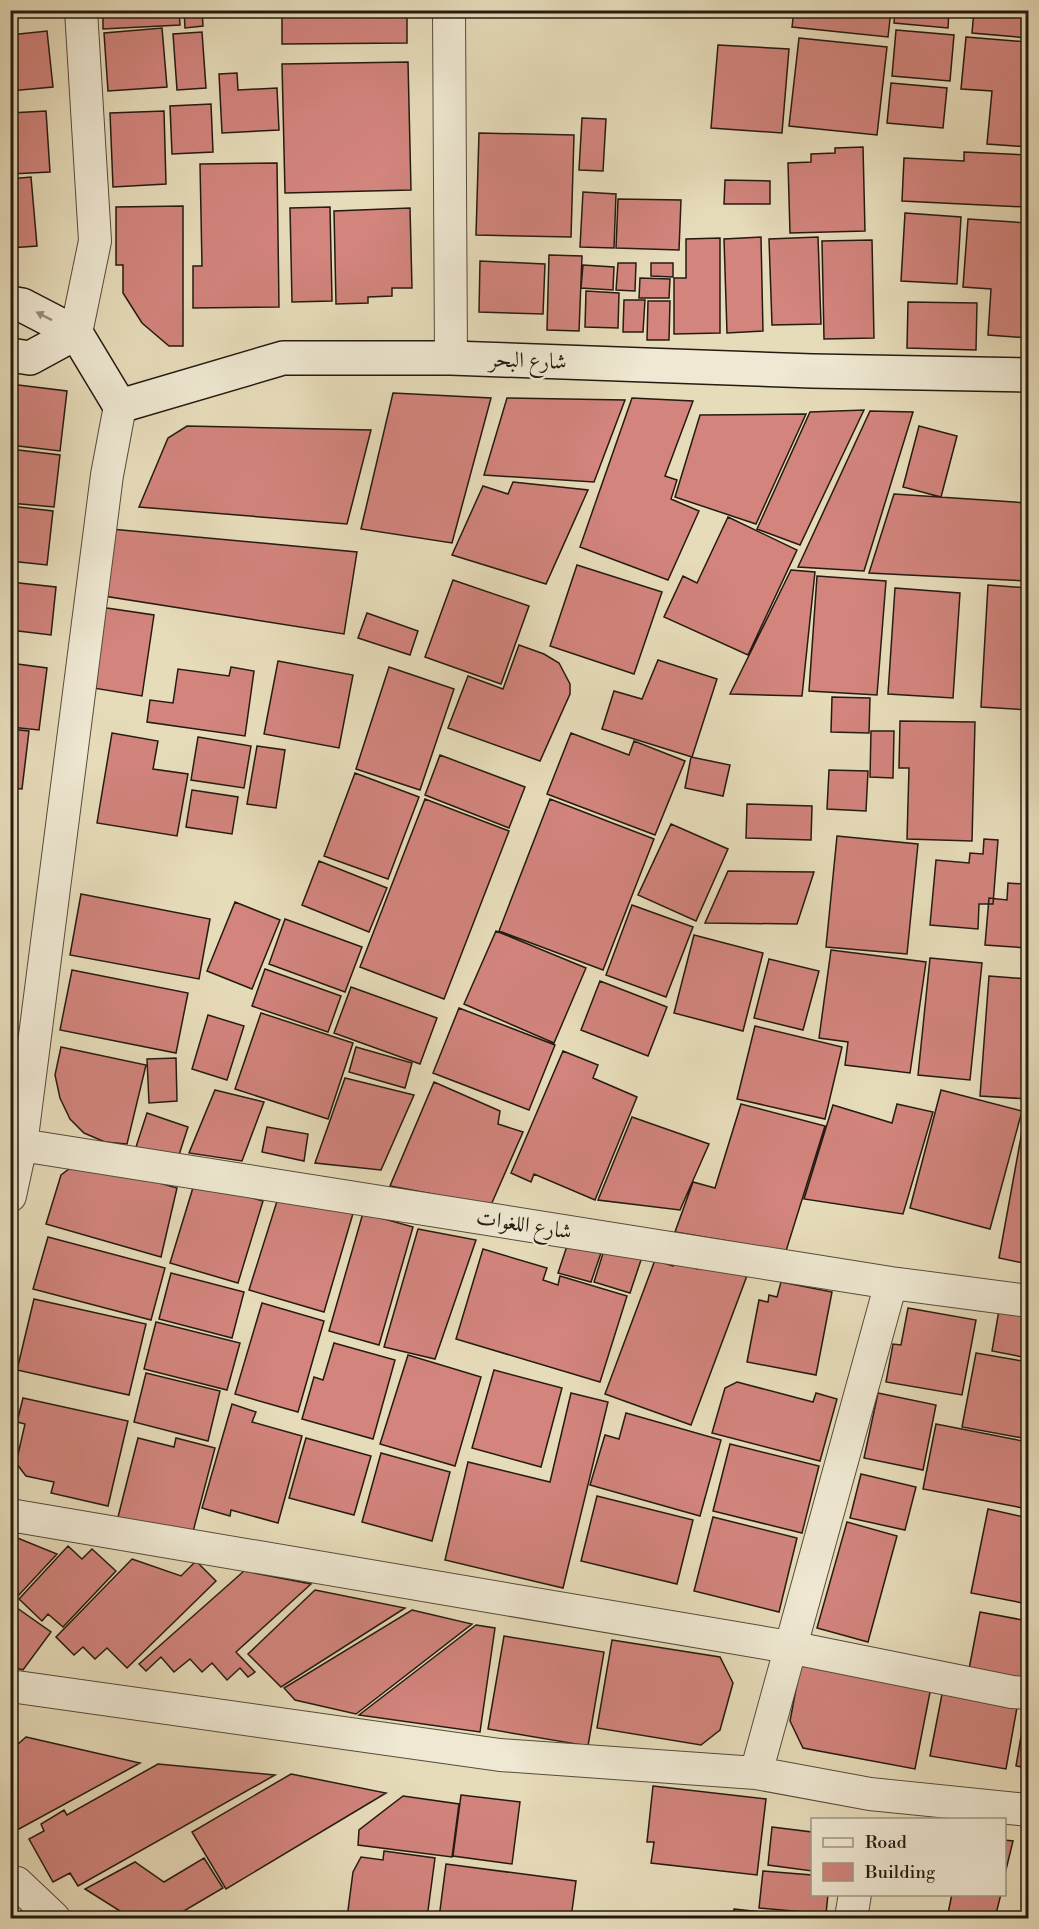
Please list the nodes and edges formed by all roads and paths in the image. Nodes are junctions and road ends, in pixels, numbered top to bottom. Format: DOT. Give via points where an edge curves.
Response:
graph roads {
  1 [pos="81,10"];
  2 [pos="449,10"];
  3 [pos="10,303"];
  4 [pos="76,333"];
  5 [pos="10,355"];
  6 [pos="452,358"];
  7 [pos="1029,375"];
  8 [pos="120,406"];
  9 [pos="21,1145"];
  10 [pos="10,1197"];
  11 [pos="891,1283"];
  12 [pos="1029,1301"];
  13 [pos="10,1515"];
  14 [pos="789,1647"];
  15 [pos="10,1686"];
  16 [pos="1029,1693"];
  17 [pos="756,1773"];
  18 [pos="868,1807"];
  19 [pos="1029,1810"];
  20 [pos="17,1883"];
  21 [pos="855,1896"];
  22 [pos="54,1918"];
  23 [pos="851,1918"];
  1 -- 4 [label="street" via="95,241"];
  2 -- 6 [label="street"];
  4 -- 3 [label="main road, one-way" via="22,305"];
  4 -- 5 [label="main road" via="30,358"];
  4 -- 8 [label="main road"];
  6 -- 7 [label="main road, شارع البحر"];
  6 -- 8 [label="main road, شارع البحر" via="283,358"];
  8 -- 9 [label="street" via="107,475"];
  9 -- 10 [label="street"];
  9 -- 11 [label="street, شارع اللغوات"];
  11 -- 12 [label="street, شارع اللغوات"];
  11 -- 14 [label="street"];
  13 -- 14 [label="street"];
  14 -- 16 [label="street"];
  14 -- 17 [label="street"];
  15 -- 17 [label="street" via="500,1755"];
  17 -- 18 [label="street"];
  18 -- 19 [label="street"];
  20 -- 22 [label="street"];
  21 -- 23 [label="street"];
}
